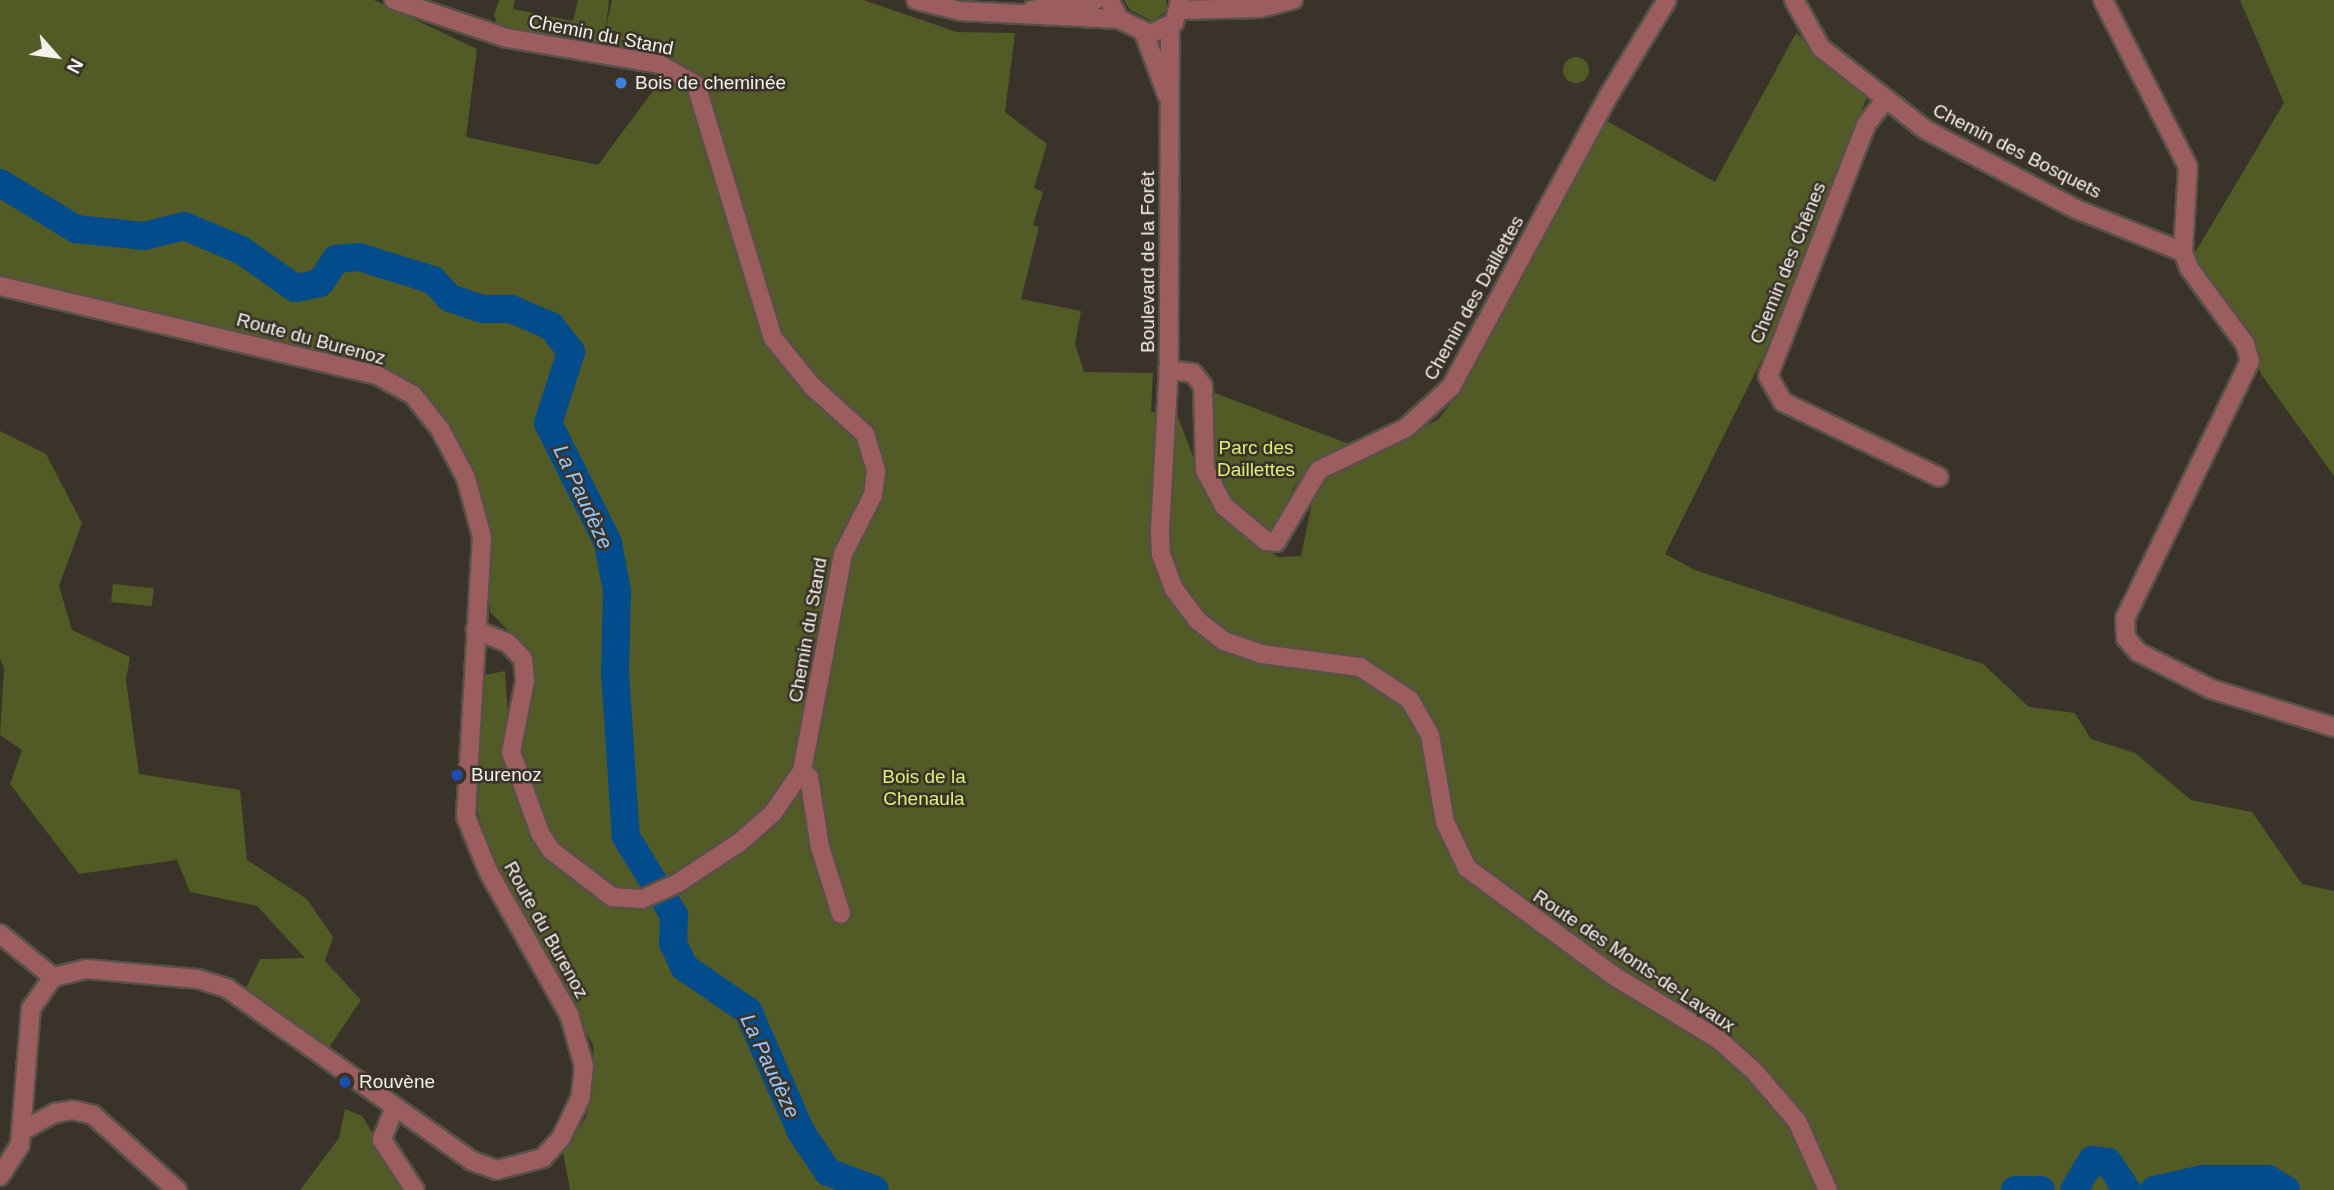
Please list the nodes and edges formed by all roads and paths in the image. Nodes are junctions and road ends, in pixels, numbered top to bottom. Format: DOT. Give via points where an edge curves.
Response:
graph roads {
  1 [pos="394,0"];
  2 [pos="916,0"];
  3 [pos="1095,0"];
  4 [pos="1109,0"];
  5 [pos="1293,0"];
  6 [pos="1667,0"];
  7 [pos="1794,0"];
  8 [pos="2104,0"];
  9 [pos="1070,2"];
  10 [pos="1180,5"];
  11 [pos="1015,14"];
  12 [pos="1119,19"];
  13 [pos="1170,28"];
  14 [pos="1144,33"];
  15 [pos="1167,95"];
  16 [pos="1886,99"];
  17 [pos="2183,252"];
  18 [pos="0,286"];
  19 [pos="1168,370"];
  20 [pos="1163,429"];
  21 [pos="1939,477"];
  22 [pos="476,630"];
  23 [pos="2334,727"];
  24 [pos="802,771"];
  25 [pos="841,914"];
  26 [pos="0,934"];
  27 [pos="53,976"];
  28 [pos="395,1107"];
  29 [pos="22,1131"];
  30 [pos="4,1165"];
  31 [pos="177,1190"];
  32 [pos="415,1190"];
  33 [pos="1828,1190"];
  1 -- 24 [label="street, Chemin du Stand" via="507,38 659,64 695,85 773,338 812,386 865,434 876,471 873,495 843,554"];
  2 -- 11 [label="street" via="960,11"];
  3 -- 9 [label="street"];
  4 -- 12 [label="street"];
  5 -- 10 [label="street" via="1247,9"];
  6 -- 19 [label="street, Chemin des Daillettes" via="1609,95 1451,387 1428,414 1406,428 1319,470 1276,542 1266,541 1224,506 1204,462 1203,386 1193,373"];
  7 -- 16 [label="street, Chemin des Bosquets" via="1810,36"];
  8 -- 17 [label="street" via="2188,167"];
  9 -- 11 [label="street"];
  10 -- 13 [label="street"];
  11 -- 12 [label="street"];
  12 -- 14 [label="street"];
  13 -- 14 [label="street"];
  13 -- 15 [label="street, Boulevard de la Forêt"];
  14 -- 15 [label="street, Boulevard de la Forêt"];
  15 -- 19 [label="street, Boulevard de la Forêt"];
  16 -- 17 [label="street, Chemin des Bosquets" via="1926,130 2076,209"];
  16 -- 21 [label="street, Chemin des Chênes" via="1866,125 1768,376 1783,402"];
  17 -- 23 [label="street" via="2189,268 2245,344 2250,361 2126,618 2126,638 2138,652 2211,689"];
  18 -- 22 [label="street, Route du Burenoz" via="377,375 413,395 440,429 477,508 482,537"];
  19 -- 20 [label="street, Boulevard de la Forêt"];
  20 -- 33 [label="street, Route des Monts-de-Lavaux" via="1161,554 1183,605 1208,630 1238,647 1360,667 1410,700 1430,736 1451,842 1479,879 1562,940 1718,1039 1754,1071 1797,1121"];
  22 -- 24 [label="street, Chemin du Stand" via="508,643 523,659 526,681 511,752 540,833 551,850 612,897 642,899 678,883 773,813"];
  22 -- 28 [label="street, Route du Burenoz" via="466,817 488,871 569,1014 584,1066 581,1097 572,1121 543,1158 497,1170 472,1161"];
  24 -- 25 [label="street" via="809,777 820,847"];
  26 -- 27 [label="street"];
  27 -- 28 [label="street, Route du Burenoz" via="86,969 198,979 227,988"];
  27 -- 29 [label="street" via="31,1008"];
  28 -- 32 [label="street" via="382,1140"];
  29 -- 30 [label="street"];
  29 -- 31 [label="street" via="55,1113 73,1110 93,1115"];
}
